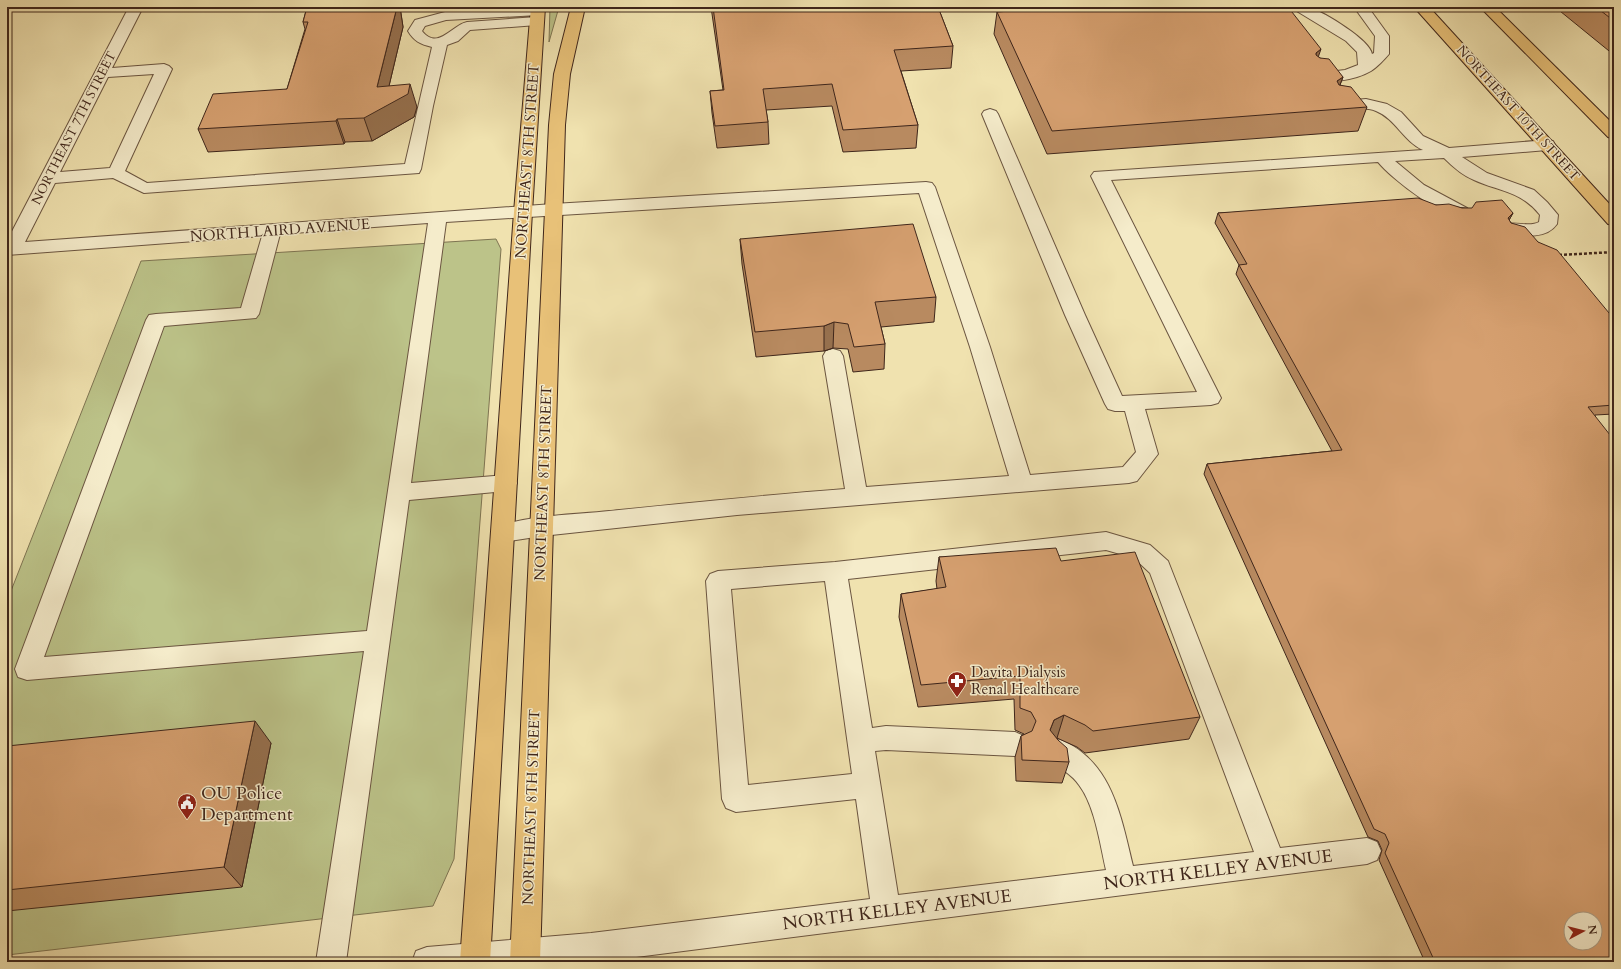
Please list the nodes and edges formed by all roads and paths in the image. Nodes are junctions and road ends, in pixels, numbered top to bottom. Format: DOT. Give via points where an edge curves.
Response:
graph roads {
  1 [pos="136,7"];
  2 [pos="578,7"];
  3 [pos="1300,7"];
  4 [pos="1361,7"];
  5 [pos="1421,7"];
  6 [pos="1486,7"];
  7 [pos="538,13"];
  8 [pos="1318,19"];
  9 [pos="1373,21"];
  10 [pos="440,43"];
  11 [pos="1366,68"];
  12 [pos="103,73"];
  13 [pos="1317,77"];
  14 [pos="1338,105"];
  15 [pos="990,114"];
  16 [pos="1614,134"];
  17 [pos="1547,145"];
  18 [pos="1448,153"];
  19 [pos="1382,158"];
  20 [pos="116,173"];
  21 [pos="49,178"];
  22 [pos="553,209"];
  23 [pos="523,212"];
  24 [pos="1461,212"];
  25 [pos="438,219"];
  26 [pos="1614,220"];
  27 [pos="1513,228"];
  28 [pos="272,230"];
  29 [pos="10,249"];
  30 [pos="1614,252"];
  31 [pos="1554,253"];
  32 [pos="833,356"];
  33 [pos="1133,402"];
  34 [pos="506,483"];
  35 [pos="1022,484"];
  36 [pos="399,492"];
  37 [pos="857,497"];
  38 [pos="542,527"];
  39 [pos="503,533"];
  40 [pos="835,571"];
  41 [pos="378,640"];
  42 [pos="862,741"];
  43 [pos="1014,744"];
  44 [pos="1058,750"];
  45 [pos="867,785"];
  46 [pos="1366,851"];
  47 [pos="1272,863"];
  48 [pos="1123,882"];
  49 [pos="886,911"];
  50 [pos="525,957"];
  51 [pos="475,960"];
  52 [pos="331,962"];
  53 [pos="427,962"];
  1 -- 12 [label="street, NORTHEAST 7TH STREET"];
  2 -- 22 [label="main road, NORTHEAST 8TH STREET" via="562,74 556,125"];
  3 -- 8 [label="street"];
  4 -- 9 [label="street"];
  5 -- 17 [label="main road, NORTHEAST 10TH STREET"];
  6 -- 16 [label="main road"];
  7 -- 10 [label="street" via="467,26 460,29 454,37"];
  7 -- 10 [label="street" via="445,16 420,23 415,31 418,38"];
  7 -- 23 [label="main road, NORTHEAST 8TH STREET"];
  8 -- 9 [label="street" via="1337,23"];
  8 -- 11 [label="street" via="1351,38 1364,51"];
  9 -- 11 [label="street" via="1382,36 1381,54"];
  10 -- 20 [label="street" via="413,169 144,188"];
  11 -- 13 [label="street" via="1351,74"];
  12 -- 20 [label="street" via="164,69"];
  12 -- 21 [label="street, NORTHEAST 7TH STREET"];
  14 -- 18 [label="street" via="1364,103 1385,108 1395,114 1418,141"];
  15 -- 33 [label="street" via="1115,404"];
  17 -- 18 [label="street"];
  17 -- 26 [label="main road, NORTHEAST 10TH STREET"];
  18 -- 19 [label="street"];
  18 -- 27 [label="street" via="1464,167 1485,179 1526,191 1538,200 1549,215 1548,224 1538,230"];
  19 -- 24 [label="street" via="1413,188"];
  19 -- 33 [label="street" via="1100,176 1188,356 1212,398"];
  20 -- 21 [label="street"];
  21 -- 29 [label="street, NORTHEAST 7TH STREET"];
  22 -- 23 [label="street, NORTH LAIRD AVENUE"];
  22 -- 35 [label="street, NORTH LAIRD AVENUE" via="926,187 980,347"];
  22 -- 38 [label="main road, NORTHEAST 8TH STREET"];
  23 -- 25 [label="street, NORTH LAIRD AVENUE"];
  23 -- 34 [label="main road, NORTHEAST 8TH STREET"];
  25 -- 28 [label="street, NORTH LAIRD AVENUE"];
  25 -- 36 [label="street"];
  28 -- 29 [label="street, NORTH LAIRD AVENUE"];
  28 -- 41 [label="street" via="249,314 156,320 27,669"];
  30 -- 31 [label="path" via="1562,256"];
  32 -- 37 [label="street"];
  33 -- 35 [label="street" via="1147,454 1129,475"];
  34 -- 36 [label="street"];
  34 -- 39 [label="main road, NORTHEAST 8TH STREET"];
  35 -- 37 [label="street"];
  36 -- 41 [label="street"];
  37 -- 38 [label="street" via="737,506"];
  38 -- 39 [label="street"];
  38 -- 50 [label="main road, NORTHEAST 8TH STREET"];
  39 -- 51 [label="main road, NORTHEAST 8TH STREET"];
  40 -- 42 [label="street"];
  40 -- 45 [label="street" via="718,582 736,799"];
  40 -- 47 [label="street" via="1106,541 1142,551 1160,568"];
  41 -- 52 [label="street"];
  42 -- 43 [label="street" via="886,738"];
  42 -- 45 [label="street"];
  44 -- 48 [label="street" via="1072,759 1092,781"];
  45 -- 49 [label="street"];
  46 -- 47 [label="street, NORTH KELLEY AVENUE"];
  47 -- 48 [label="street, NORTH KELLEY AVENUE"];
  48 -- 49 [label="street, NORTH KELLEY AVENUE"];
  49 -- 50 [label="street, NORTH KELLEY AVENUE"];
  50 -- 51 [label="street, NORTH KELLEY AVENUE"];
  51 -- 53 [label="street, NORTH KELLEY AVENUE"];
}
